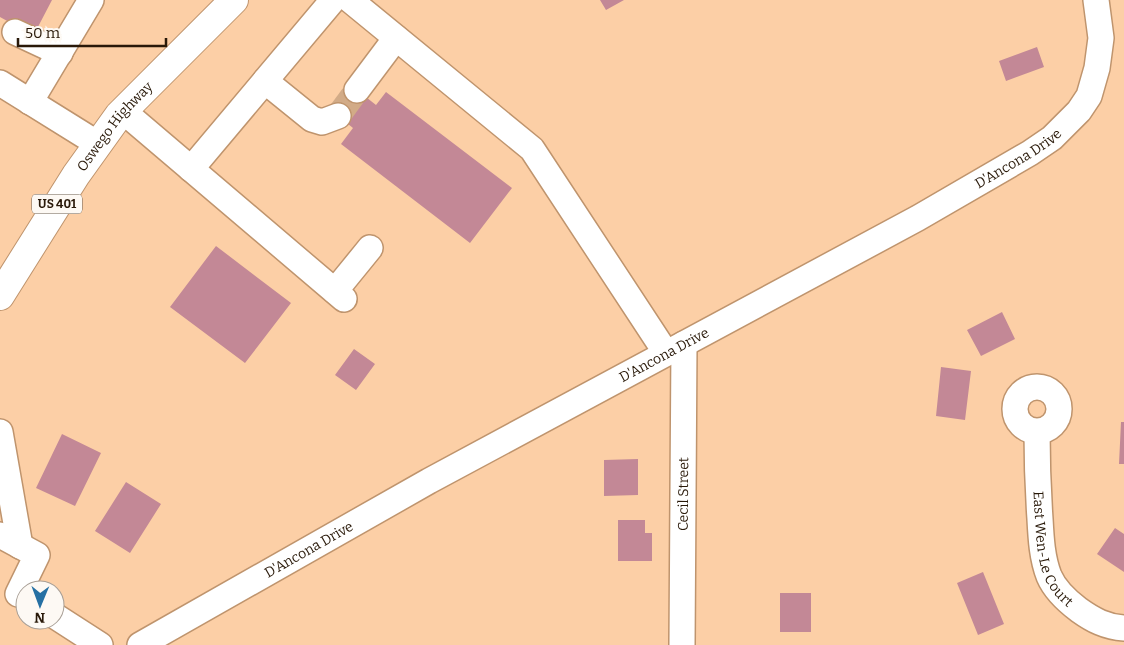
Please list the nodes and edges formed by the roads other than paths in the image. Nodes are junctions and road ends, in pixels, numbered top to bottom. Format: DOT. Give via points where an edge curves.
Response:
graph roads {
  1 [pos="91,0"];
  2 [pos="234,0"];
  3 [pos="333,0"];
  4 [pos="350,0"];
  5 [pos="1096,0"];
  6 [pos="16,32"];
  7 [pos="396,38"];
  8 [pos="60,53"];
  9 [pos="265,81"];
  10 [pos="0,84"];
  11 [pos="358,90"];
  12 [pos="30,102"];
  13 [pos="123,111"];
  14 [pos="338,116"];
  15 [pos="98,144"];
  16 [pos="191,169"];
  17 [pos="370,248"];
  18 [pos="0,296"];
  19 [pos="675,348"];
  20 [pos="0,432"];
  21 [pos="1036,432"];
  22 [pos="10,540"];
  23 [pos="14,592"];
  24 [pos="65,622"];
  25 [pos="1124,628"];
  26 [pos="100,645"];
  27 [pos="140,645"];
  28 [pos="682,645"];
  1 -- 8 [label="street"];
  2 -- 13 [label="main road, Oswego Highway / US 401"];
  3 -- 9 [label="street"];
  4 -- 7 [label="street"];
  5 -- 19 [label="street, D'Ancona Drive" via="1101,38 1094,82 1079,110 1052,138 918,218"];
  6 -- 8 [label="street"];
  7 -- 11 [label="street"];
  7 -- 19 [label="street" via="532,149"];
  8 -- 12 [label="street"];
  9 -- 14 [label="street" via="312,119 322,122"];
  9 -- 16 [label="street"];
  10 -- 12 [label="street"];
  12 -- 15 [label="street"];
  13 -- 15 [label="main road, Oswego Highway / US 401"];
  13 -- 16 [label="street"];
  15 -- 18 [label="main road, Oswego Highway / US 401"];
  16 -- 17 [label="street" via="340,295"];
  19 -- 27 [label="street, D'Ancona Drive" via="429,481"];
  19 -- 28 [label="street, Cecil Street"];
  20 -- 22 [label="street"];
  21 -- 25 [label="street, East Wen-Le Court" via="1041,541 1050,577 1058,591 1092,620"];
  22 -- 23 [label="street" via="36,555"];
  24 -- 26 [label="street"];
}
